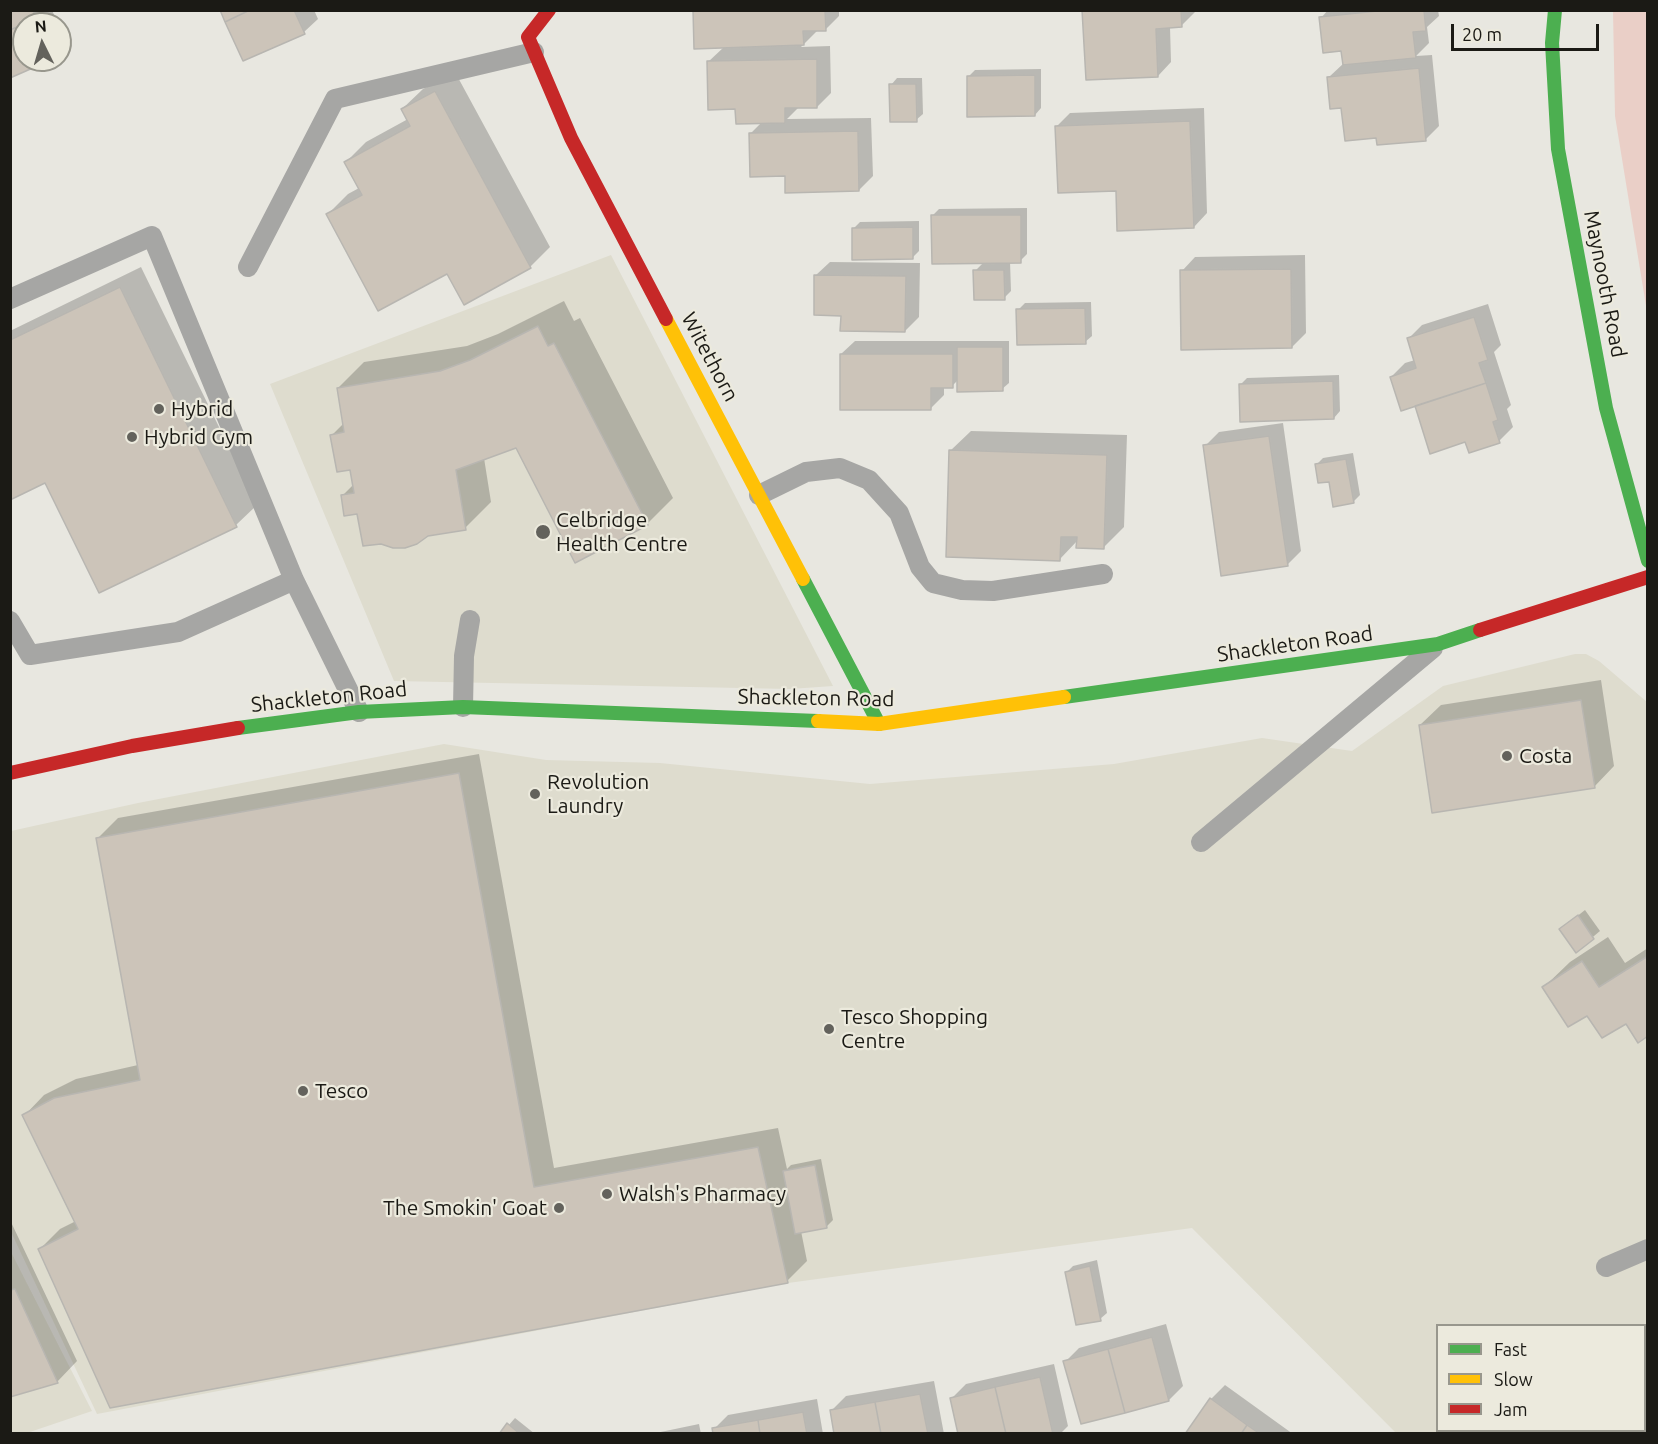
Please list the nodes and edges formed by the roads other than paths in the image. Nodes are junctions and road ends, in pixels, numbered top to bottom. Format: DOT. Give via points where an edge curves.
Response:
graph roads {
  1 [pos="549,10"];
  2 [pos="1555,10"];
  3 [pos="534,52"];
  4 [pos="248,267"];
  5 [pos="10,299"];
  6 [pos="759,495"];
  7 [pos="1647,561"];
  8 [pos="1102,574"];
  9 [pos="1647,577"];
  10 [pos="294,580"];
  11 [pos="470,620"];
  12 [pos="10,621"];
  13 [pos="1438,644"];
  14 [pos="463,707"];
  15 [pos="359,712"];
  16 [pos="879,724"];
  17 [pos="10,773"];
  18 [pos="1201,842"];
  19 [pos="1647,1249"];
  20 [pos="1606,1268"];
  1 -- 3 [label="street, Witethorn" via="528,37"];
  2 -- 7 [label="street, Maynooth Road" via="1552,43 1558,149 1606,408"];
  3 -- 4 [label="lane" via="335,99"];
  3 -- 6 [label="street, Witethorn" via="571,138"];
  5 -- 10 [label="lane" via="152,236"];
  6 -- 8 [label="lane" via="806,472 840,468 869,480 899,513 927,575 933,582 962,590 993,591"];
  6 -- 16 [label="street, Witethorn"];
  9 -- 13 [label="street, Shackleton Road"];
  10 -- 12 [label="lane" via="178,632 30,655"];
  10 -- 15 [label="lane"];
  11 -- 14 [label="lane" via="464,656"];
  13 -- 16 [label="street, Shackleton Road"];
  13 -- 18 [label="lane"];
  14 -- 15 [label="street, Shackleton Road"];
  14 -- 16 [label="street, Shackleton Road"];
  15 -- 17 [label="street, Shackleton Road" via="144,744"];
  19 -- 20 [label="lane"];
}
